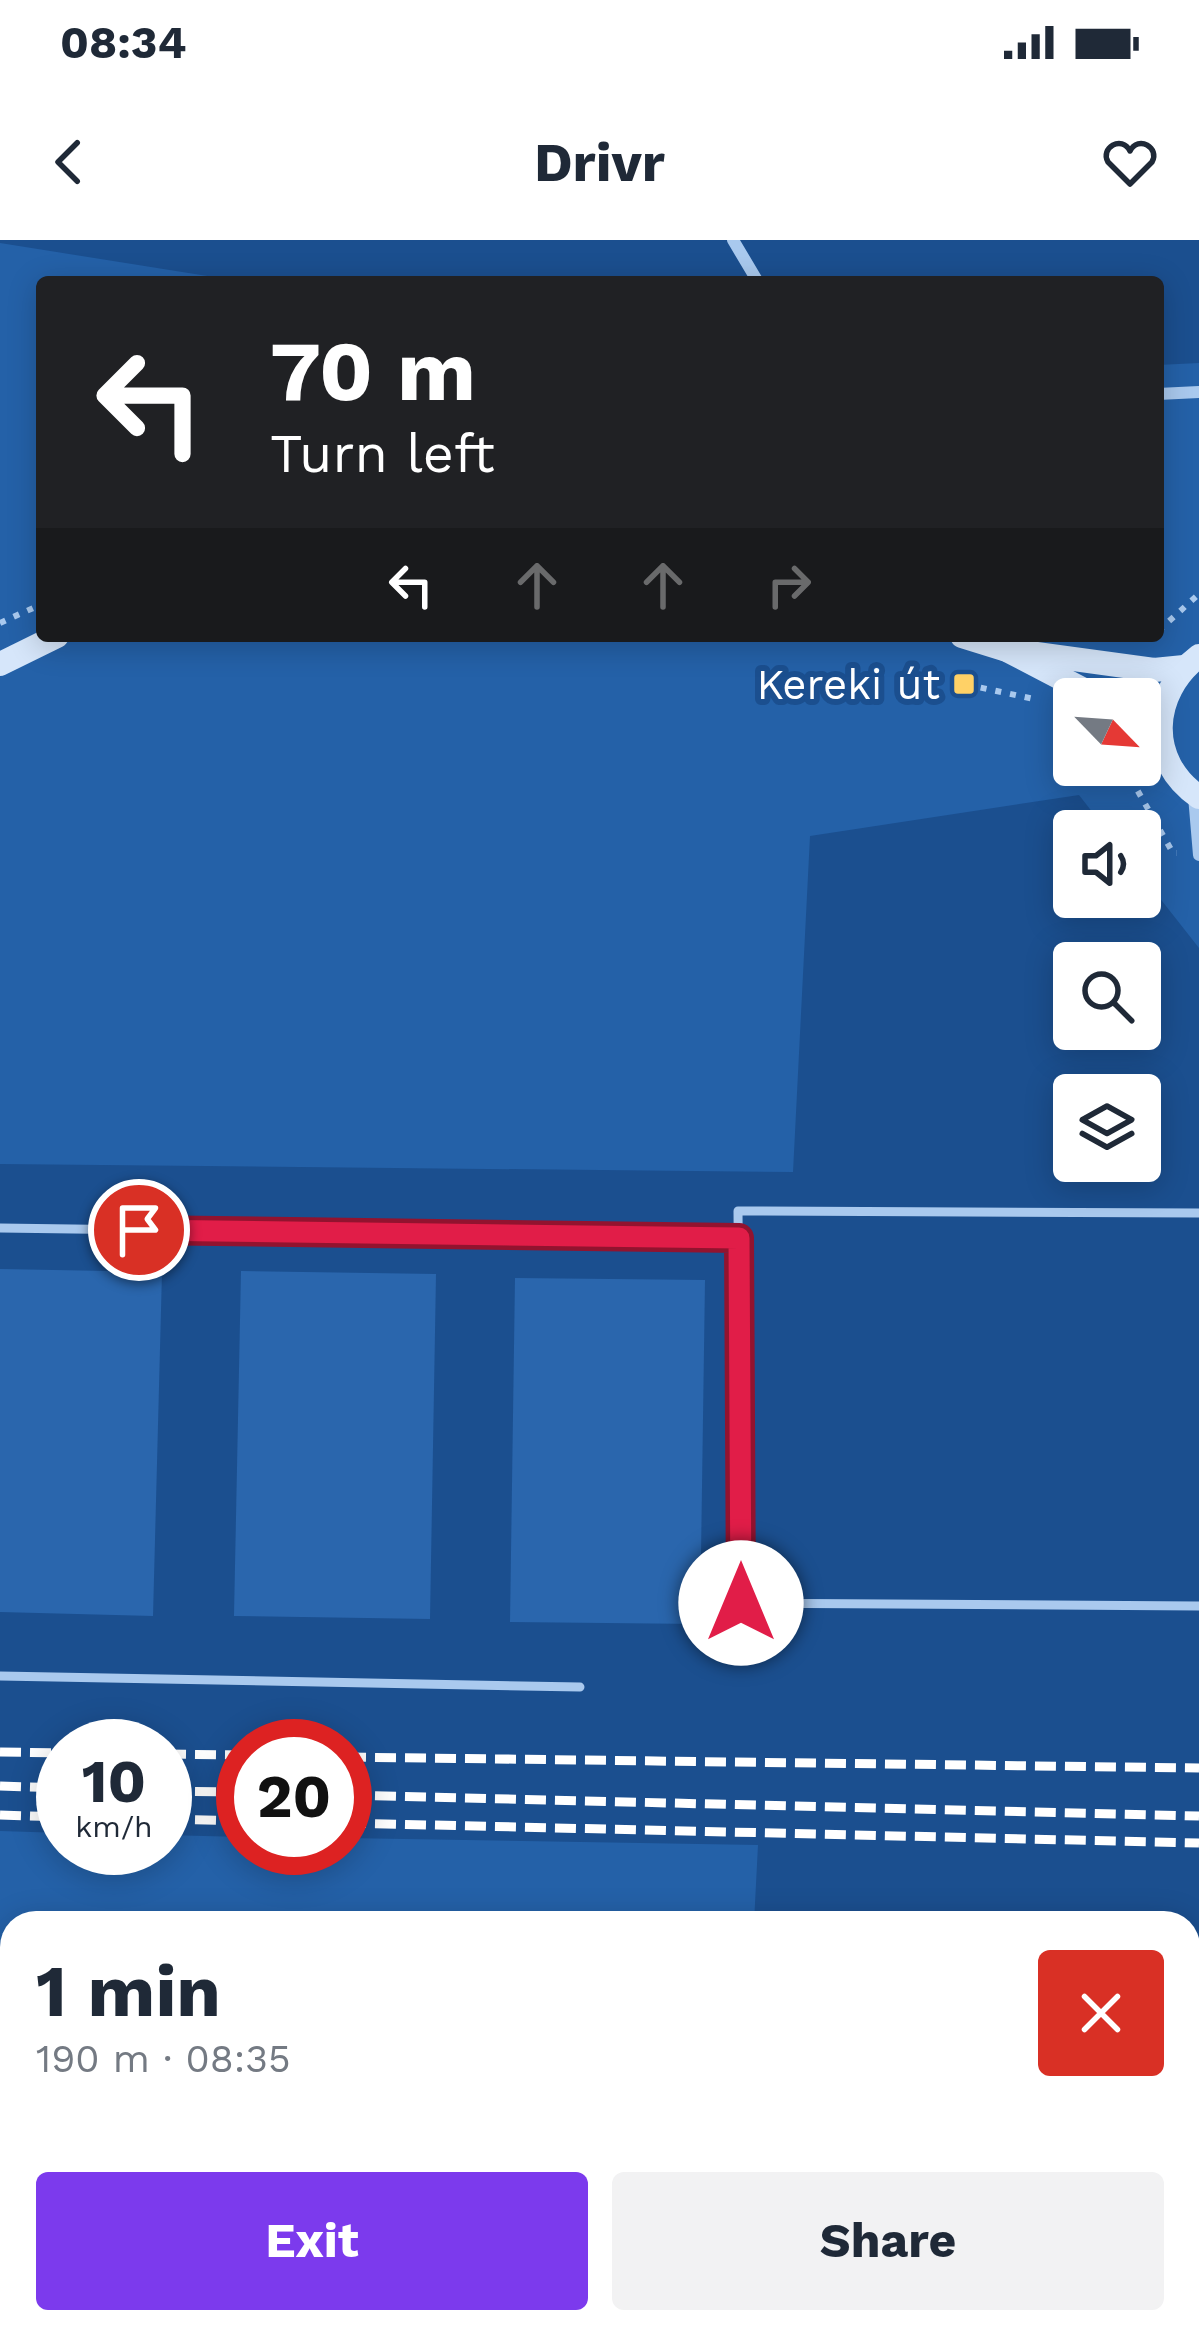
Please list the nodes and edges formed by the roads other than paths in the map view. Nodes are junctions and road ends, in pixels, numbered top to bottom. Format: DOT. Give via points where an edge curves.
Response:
graph roads {
  1 [pos="734,240"];
  2 [pos="755,276"];
  3 [pos="1199,392"];
  4 [pos="1164,394"];
  5 [pos="45,642"];
  6 [pos="981,642"];
  7 [pos="1007,650"];
  8 [pos="1192,662"];
  9 [pos="0,664"];
  10 [pos="1061,678"];
  11 [pos="1161,705"];
  12 [pos="1161,751"];
  13 [pos="1196,796"];
  14 [pos="1199,855"];
  15 [pos="1199,1213"];
  16 [pos="0,1228"];
  17 [pos="739,1238"];
  18 [pos="1199,1606"];
  19 [pos="0,1676"];
  20 [pos="580,1687"];
  1 -- 2 [label="street"];
  3 -- 4 [label="street"];
  5 -- 9 [label="main road"];
  6 -- 7 [label="main road"];
  7 -- 8 [label="main road" via="1154,670"];
  7 -- 10 [label="main road"];
  8 -- 11 [label="main road"];
  12 -- 13 [label="main road"];
  13 -- 14 [label="street"];
  15 -- 17 [label="lane" via="738,1211"];
  16 -- 17 [label="lane"];
  17 -- 18 [label="lane" via="741,1603"];
  19 -- 20 [label="lane"];
}
